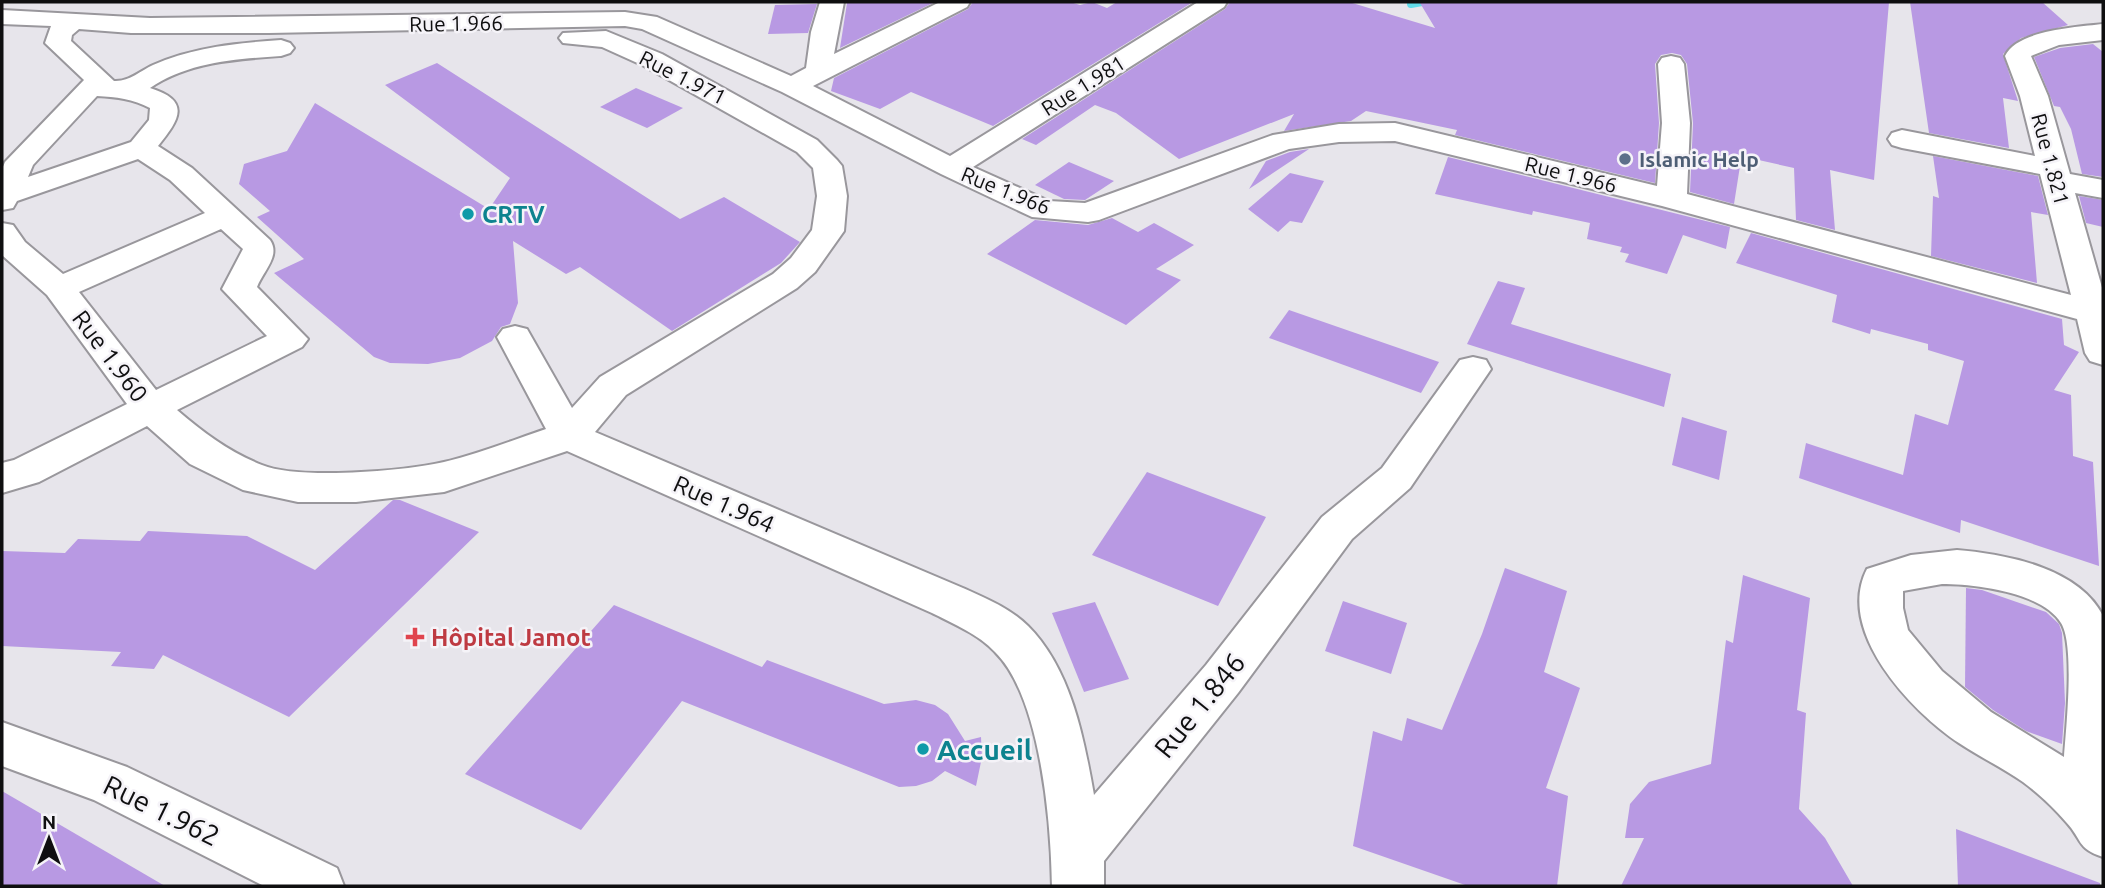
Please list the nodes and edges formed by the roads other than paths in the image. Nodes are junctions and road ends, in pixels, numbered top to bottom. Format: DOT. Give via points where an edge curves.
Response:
graph roads {
  1 [pos="10,2"];
  2 [pos="414,2"];
  3 [pos="832,2"];
  4 [pos="958,2"];
  5 [pos="1215,2"];
  6 [pos="2,6"];
  7 [pos="628,10"];
  8 [pos="2,17"];
  9 [pos="72,22"];
  10 [pos="397,24"];
  11 [pos="2103,32"];
  12 [pos="1671,64"];
  13 [pos="819,73"];
  14 [pos="107,86"];
  15 [pos="792,86"];
  16 [pos="1902,139"];
  17 [pos="141,148"];
  18 [pos="951,168"];
  19 [pos="2055,174"];
  20 [pos="2103,189"];
  21 [pos="2,198"];
  22 [pos="1671,199"];
  23 [pos="226,215"];
  24 [pos="6,245"];
  25 [pos="59,288"];
  26 [pos="2092,312"];
  27 [pos="515,337"];
  28 [pos="2103,353"];
  29 [pos="1473,369"];
  30 [pos="150,408"];
  31 [pos="569,436"];
  32 [pos="2,478"];
  33 [pos="2,744"];
  34 [pos="2094,820"];
  35 [pos="1078,870"];
  36 [pos="318,886"];
  1 -- 6 [label="street"];
  2 -- 10 [label="street"];
  3 -- 13 [label="street"];
  4 -- 13 [label="street"];
  5 -- 18 [label="street, Rue 1.981"];
  7 -- 10 [label="street, Rue 1.966"];
  7 -- 15 [label="street, Rue 1.966"];
  8 -- 9 [label="street, Rue 1.966" via="42,16"];
  9 -- 10 [label="street, Rue 1.966" via="147,26"];
  9 -- 14 [label="street" via="60,32 58,43"];
  11 -- 19 [label="street, Rue 1.821" via="2037,42 2021,49 2018,56"];
  12 -- 22 [label="street" via="1676,123"];
  13 -- 15 [label="street"];
  14 -- 17 [label="street" via="149,95 164,104 163,121"];
  14 -- 21 [label="street" via="20,162"];
  14 -- 31 [label="street, Rue 1.971" via="238,51 524,37 606,39 653,60 807,146 827,166 832,196 828,231 803,265 785,281 613,386"];
  15 -- 18 [label="street, Rue 1.966"];
  16 -- 19 [label="street"];
  17 -- 21 [label="street"];
  17 -- 23 [label="street" via="181,174"];
  18 -- 22 [label="street, Rue 1.966" via="1043,210 1088,213 1283,141 1395,132"];
  19 -- 20 [label="street"];
  19 -- 26 [label="street, Rue 1.821"];
  22 -- 26 [label="street, Rue 1.966"];
  23 -- 25 [label="street"];
  23 -- 30 [label="street" via="259,247 239,289 290,339"];
  24 -- 25 [label="street, Rue 1.960"];
  25 -- 30 [label="street, Rue 1.960"];
  26 -- 28 [label="street, Rue 1.821"];
  27 -- 31 [label="street"];
  29 -- 35 [label="street, Rue 1.846" via="1396,478 1337,528"];
  30 -- 31 [label="street" via="204,454 257,480 298,487 356,487 444,477"];
  30 -- 32 [label="street, Rue 1.960" via="25,472"];
  31 -- 35 [label="street, Rue 1.964" via="911,585 1012,638 1037,674 1054,715"];
  33 -- 36 [label="street, Rue 1.962" via="110,783"];
  34 -- 34 [label="street" via="2041,767 1974,727 1926,685 1887,637 1882,581 1907,571 1955,567 1991,571 2056,594 2081,615 2091,652"];
}
